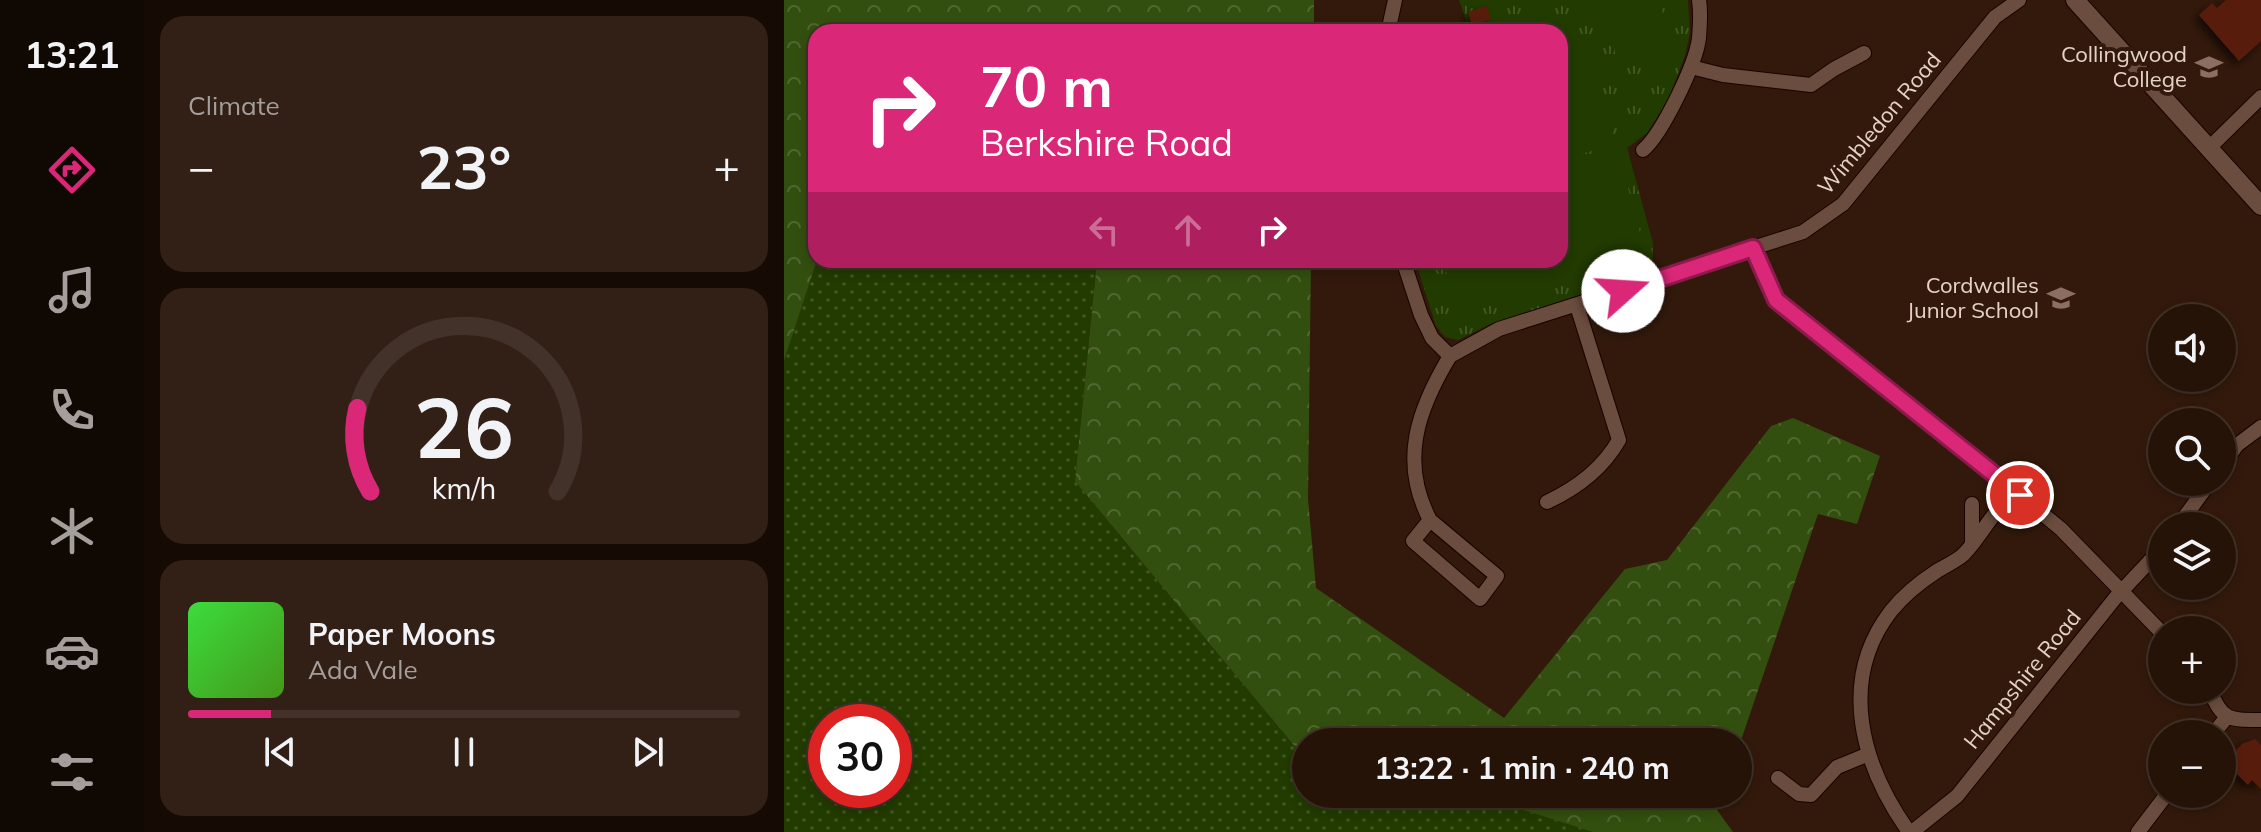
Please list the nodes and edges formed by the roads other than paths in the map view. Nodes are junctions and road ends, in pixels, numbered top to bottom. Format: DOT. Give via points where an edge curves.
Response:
graph roads {
  1 [pos="1395,0"];
  2 [pos="1699,0"];
  3 [pos="2019,0"];
  4 [pos="2075,0"];
  5 [pos="1390,24"];
  6 [pos="1864,53"];
  7 [pos="1691,67"];
  8 [pos="2261,97"];
  9 [pos="2209,148"];
  10 [pos="1643,150"];
  11 [pos="2261,206"];
  12 [pos="1753,248"];
  13 [pos="1406,268"];
  14 [pos="1577,306"];
  15 [pos="1450,356"];
  16 [pos="2261,427"];
  17 [pos="2236,446"];
  18 [pos="1547,502"];
  19 [pos="1972,504"];
  20 [pos="1993,516"];
  21 [pos="1430,520"];
  22 [pos="1972,543"];
  23 [pos="2148,562"];
  24 [pos="2122,589"];
  25 [pos="2148,618"];
  26 [pos="2215,704"];
  27 [pos="2227,717"];
  28 [pos="2225,720"];
  29 [pos="2261,720"];
  30 [pos="1869,754"];
  31 [pos="1778,778"];
  32 [pos="2156,808"];
  33 [pos="1910,832"];
  34 [pos="2138,832"];
  1 -- 5 [label="street"];
  2 -- 7 [label="street" via="1699,40"];
  3 -- 12 [label="street, Wimbledon Road" via="1995,17 1843,204 1803,232"];
  4 -- 9 [label="street"];
  6 -- 7 [label="street" via="1811,85"];
  7 -- 10 [label="street" via="1654,141"];
  8 -- 9 [label="street"];
  9 -- 11 [label="street"];
  12 -- 14 [label="street, Wimbledon Road"];
  12 -- 24 [label="street" via="1776,300 2061,529"];
  13 -- 15 [label="street" via="1432,338"];
  14 -- 15 [label="street, Wimbledon Road" via="1499,329"];
  14 -- 18 [label="street" via="1619,440 1607,460"];
  15 -- 21 [label="street" via="1417,424 1413,464"];
  16 -- 17 [label="street"];
  19 -- 22 [label="street"];
  20 -- 22 [label="street"];
  21 -- 21 [label="street" via="1413,541 1480,599 1497,576"];
  22 -- 30 [label="street" via="1891,610 1869,645 1860,707"];
  23 -- 24 [label="street, Hampshire Road"];
  24 -- 25 [label="street"];
  24 -- 33 [label="street, Hampshire Road" via="1957,796"];
  26 -- 27 [label="street"];
  27 -- 28 [label="street"];
  27 -- 29 [label="street"];
  30 -- 31 [label="street" via="1837,767 1811,795 1799,794"];
  30 -- 33 [label="street" via="1896,815"];
  32 -- 34 [label="street"];
}
